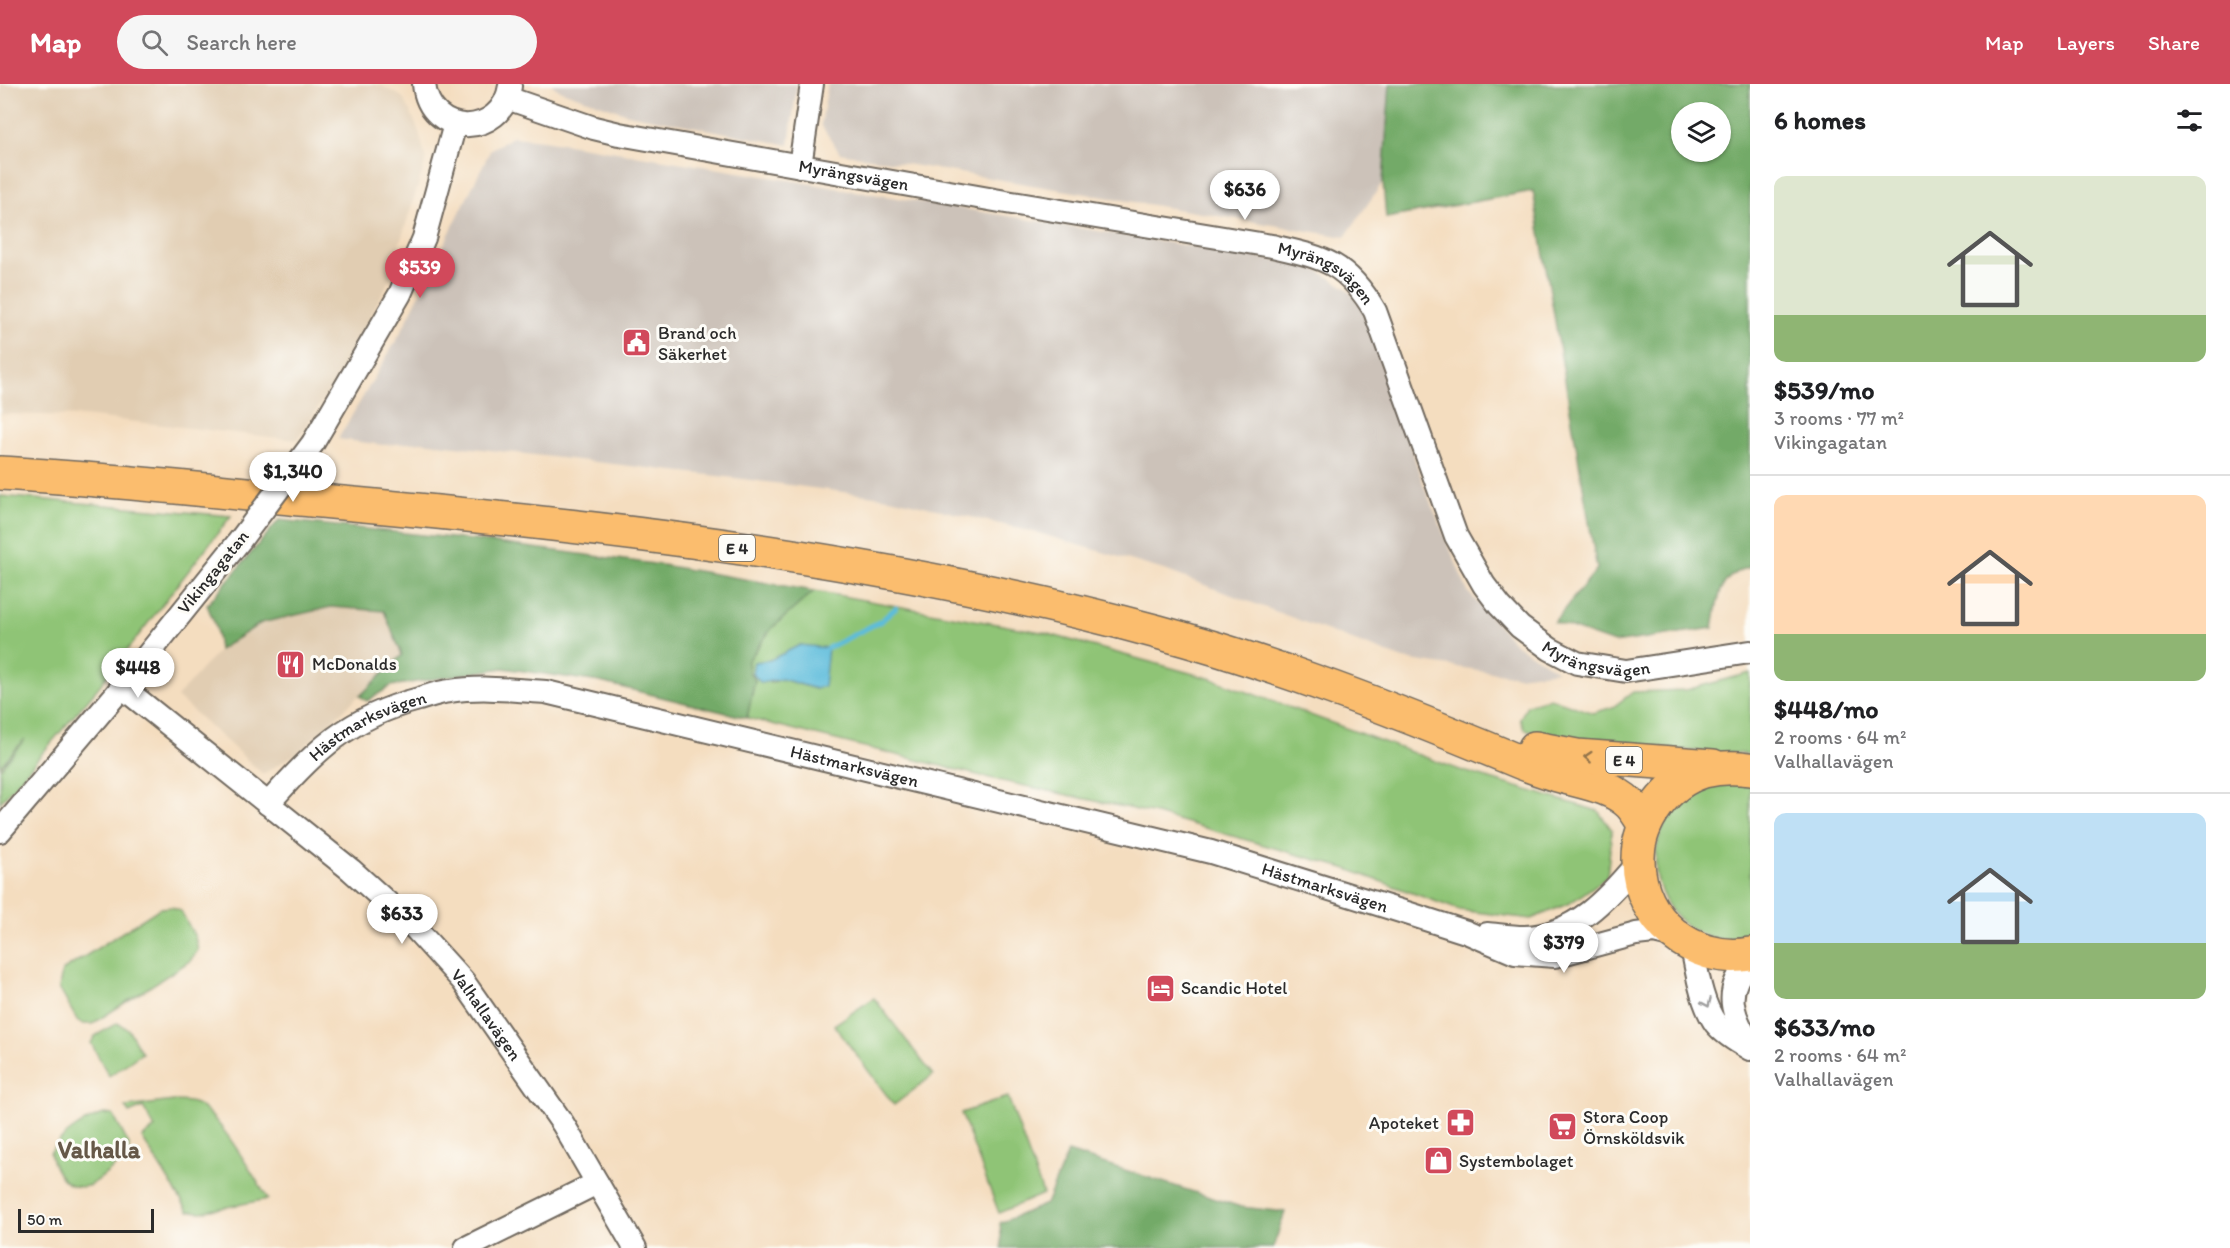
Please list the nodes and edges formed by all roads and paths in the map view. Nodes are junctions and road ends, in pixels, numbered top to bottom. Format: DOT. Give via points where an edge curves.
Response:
graph roads {
  1 [pos="424,84"];
  2 [pos="813,84"];
  3 [pos="509,91"];
  4 [pos="455,124"];
  5 [pos="800,166"];
  6 [pos="0,473"];
  7 [pos="1750,652"];
  8 [pos="122,687"];
  9 [pos="1452,732"];
  10 [pos="1740,768"];
  11 [pos="268,804"];
  12 [pos="1645,825"];
  13 [pos="0,831"];
  14 [pos="1638,862"];
  15 [pos="1466,932"];
  16 [pos="1684,942"];
  17 [pos="1750,954"];
  18 [pos="1750,963"];
  19 [pos="1750,1044"];
  20 [pos="1750,1049"];
  21 [pos="597,1183"];
  22 [pos="466,1248"];
  23 [pos="635,1248"];
  1 -- 4 [label="street" via="433,108"];
  2 -- 5 [label="street"];
  3 -- 4 [label="street" via="500,110 490,119 474,125"];
  3 -- 5 [label="street, Myrängsvägen" via="594,128"];
  4 -- 8 [label="street, Vikingagatan, bridge" via="424,238 400,294 313,443"];
  5 -- 7 [label="street, Myrängsvägen" via="1313,255 1346,272 1375,311 1456,536 1484,585 1520,627 1577,663 1626,671"];
  6 -- 9 [label="highway, E 4" via="641,533 927,580 1160,633 1317,681"];
  8 -- 11 [label="street, Valhallavägen"];
  8 -- 13 [label="street, Vikingagatan"];
  10 -- 9 [label="highway, E 4, one-way" via="1577,756 1486,735"];
  9 -- 12 [label="highway, E 4" via="1543,770 1606,788 1630,804"];
  10 -- 12 [label="highway" via="1703,771 1679,783 1659,802"];
  11 -- 15 [label="street, Hästmarksvägen" via="325,745 366,718 449,691 546,692 1211,852"];
  11 -- 21 [label="street, Valhallavägen" via="394,908 463,981 563,1124"];
  12 -- 14 [label="highway"];
  14 -- 15 [label="street, Hästmarksvägen" via="1594,909 1564,929 1526,937"];
  14 -- 16 [label="highway" via="1642,890 1655,916"];
  15 -- 16 [label="street, Hästmarksvägen" via="1515,953 1556,956 1653,932"];
  16 -- 17 [label="highway" via="1715,954"];
  16 -- 20 [label="street, one-way" via="1716,1024"];
  18 -- 19 [label="street" via="1733,988 1733,1008"];
  21 -- 22 [label="street"];
  21 -- 23 [label="street, Valhallavägen"];
}
